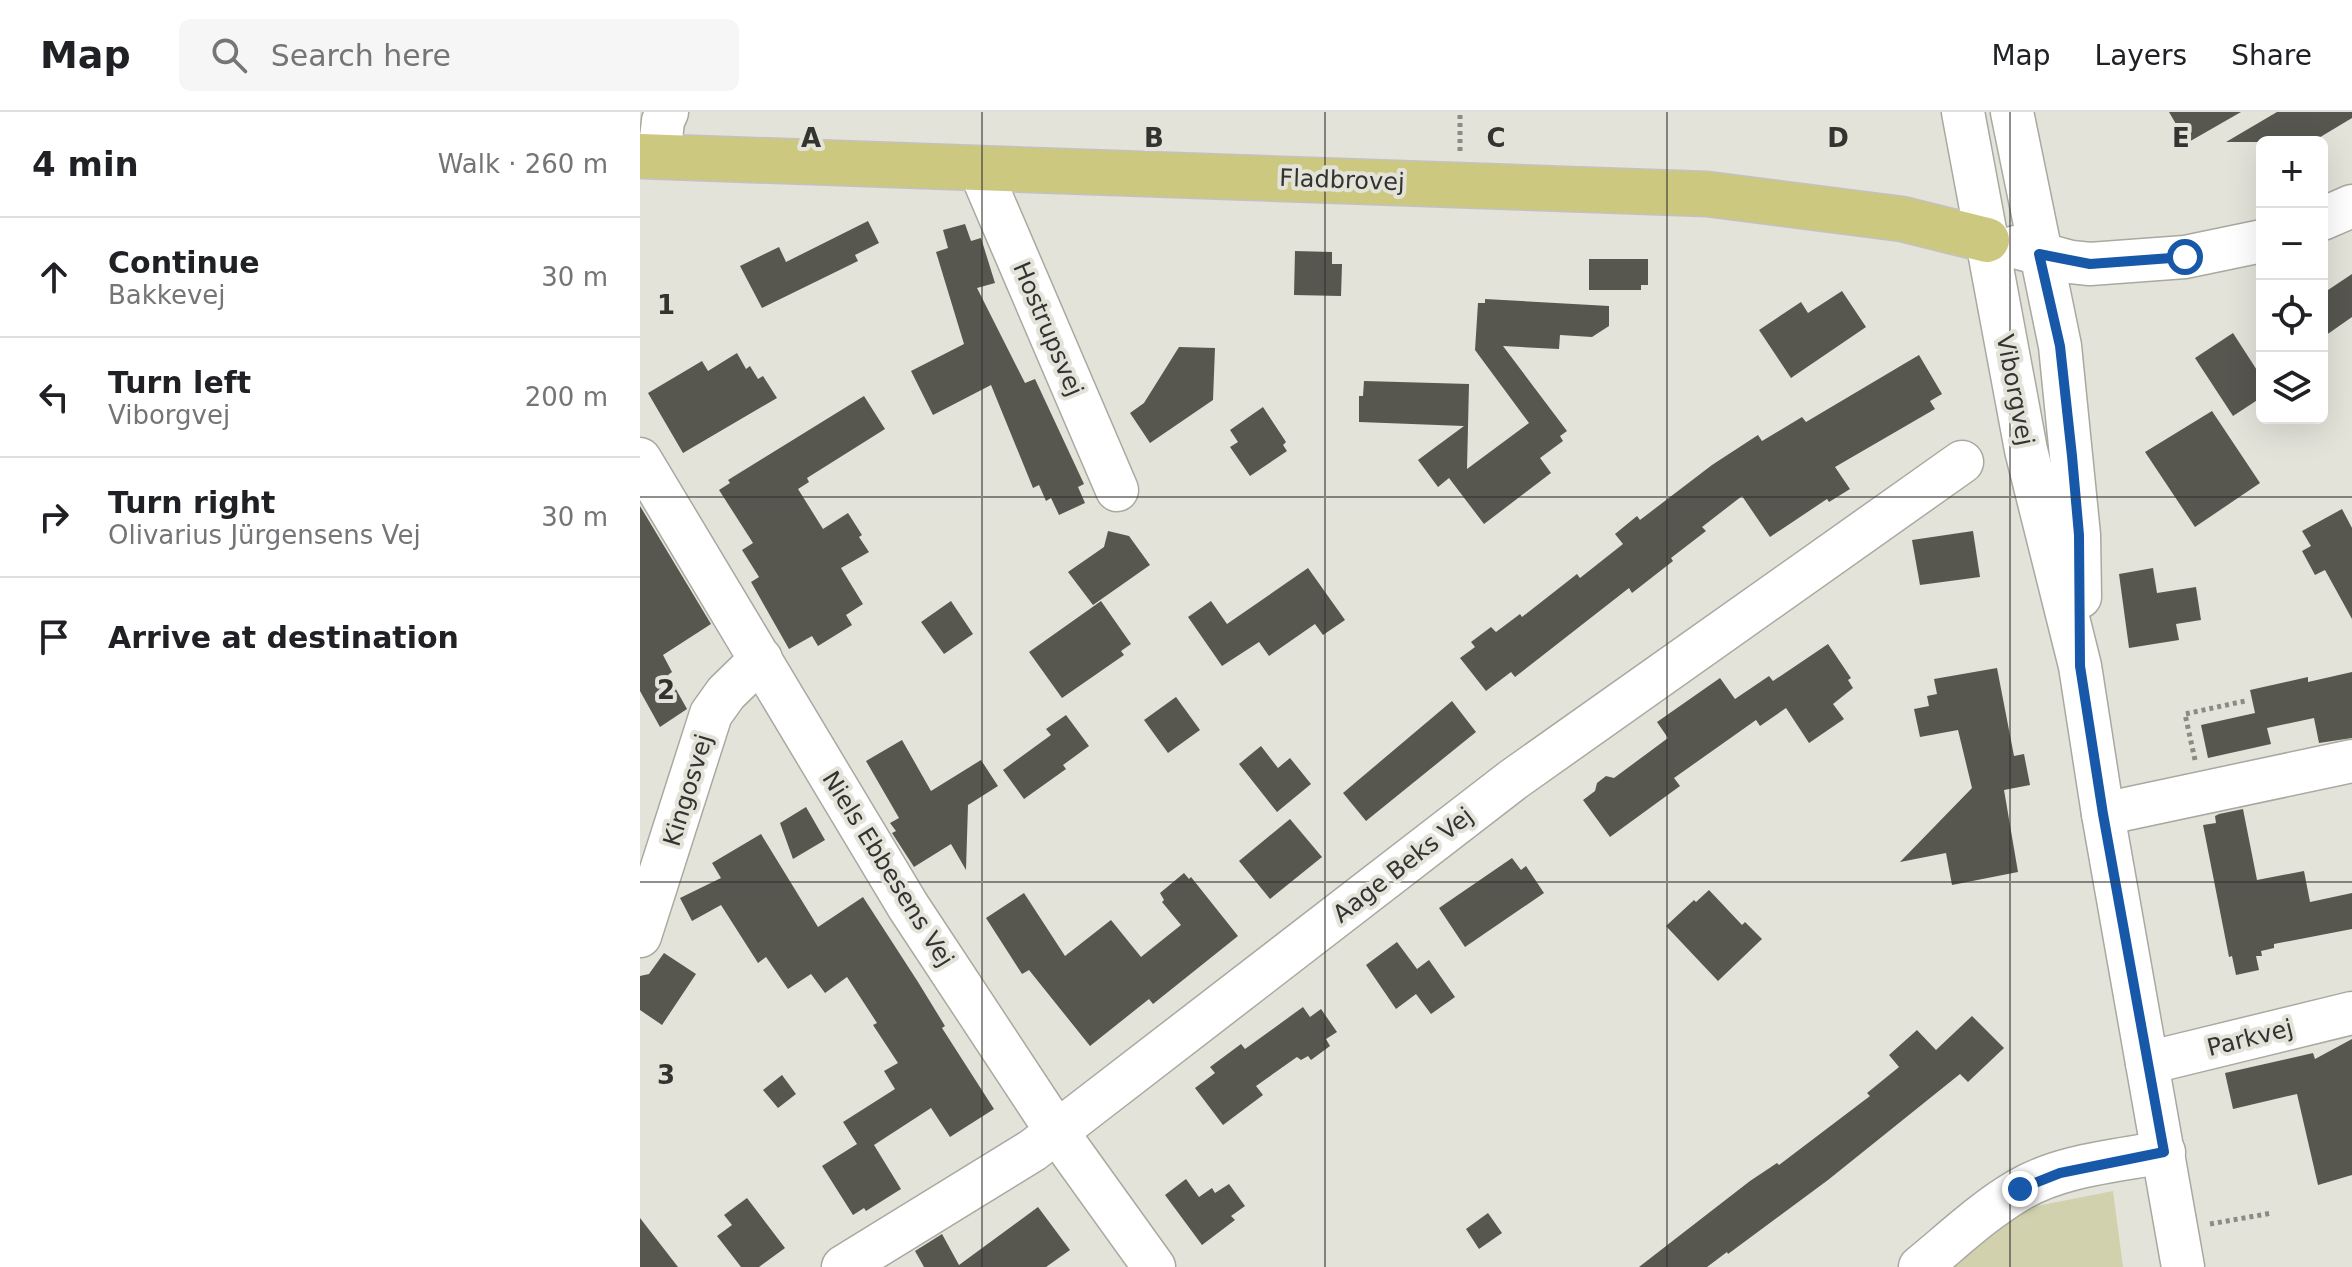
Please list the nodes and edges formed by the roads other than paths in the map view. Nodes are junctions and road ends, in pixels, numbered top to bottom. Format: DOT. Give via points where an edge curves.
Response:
graph roads {
  1 [pos="667,112"];
  2 [pos="1963,112"];
  3 [pos="1988,112"];
  4 [pos="2012,112"];
  5 [pos="650,156"];
  6 [pos="979,168"];
  7 [pos="2352,206"];
  8 [pos="2328,216"];
  9 [pos="1987,240"];
  10 [pos="2256,242"];
  11 [pos="2039,254"];
  12 [pos="640,459"];
  13 [pos="1962,462"];
  14 [pos="1117,490"];
  15 [pos="761,659"];
  16 [pos="2080,666"];
  17 [pos="2352,761"];
  18 [pos="2103,814"];
  19 [pos="640,936"];
  20 [pos="2352,1013"];
  21 [pos="2147,1063"];
  22 [pos="1057,1132"];
  23 [pos="2164,1152"];
  24 [pos="2180,1248"];
  25 [pos="843,1267"];
  26 [pos="1154,1267"];
  27 [pos="1920,1267"];
  1 -- 5 [label="street"];
  2 -- 9 [label="street, Viborgvej"];
  3 -- 11 [label="street" via="2008,216"];
  4 -- 11 [label="street, Viborgvej"];
  5 -- 6 [label="main road, Fladbrovej"];
  6 -- 9 [label="main road, Fladbrovej" via="1707,194 1902,219"];
  6 -- 14 [label="street, Hostrupsvej"];
  7 -- 8 [label="street"];
  9 -- 11 [label="street, Fladbrovej"];
  9 -- 16 [label="street, Viborgvej" via="2026,450"];
  10 -- 11 [label="street, Fladbrovej" via="2185,257 2102,263"];
  11 -- 16 [label="street, Viborgvej" via="2060,346 2072,456"];
  12 -- 15 [label="street, Niels Ebbesens Vej"];
  13 -- 22 [label="street, Aage Beks Vej" via="1514,779"];
  15 -- 19 [label="street, Kingosvej" via="711,714"];
  15 -- 22 [label="street, Niels Ebbesens Vej" via="908,906"];
  16 -- 18 [label="street, Viborgvej"];
  17 -- 18 [label="street"];
  18 -- 21 [label="street, Viborgvej"];
  20 -- 21 [label="street, Parkvej"];
  21 -- 23 [label="street, Viborgvej"];
  22 -- 25 [label="street, Aage Beks Vej"];
  22 -- 26 [label="street, Niels Ebbesens Vej"];
  23 -- 24 [label="street, Viborgvej"];
  23 -- 27 [label="street" via="2060,1173 2020,1189"];
}
